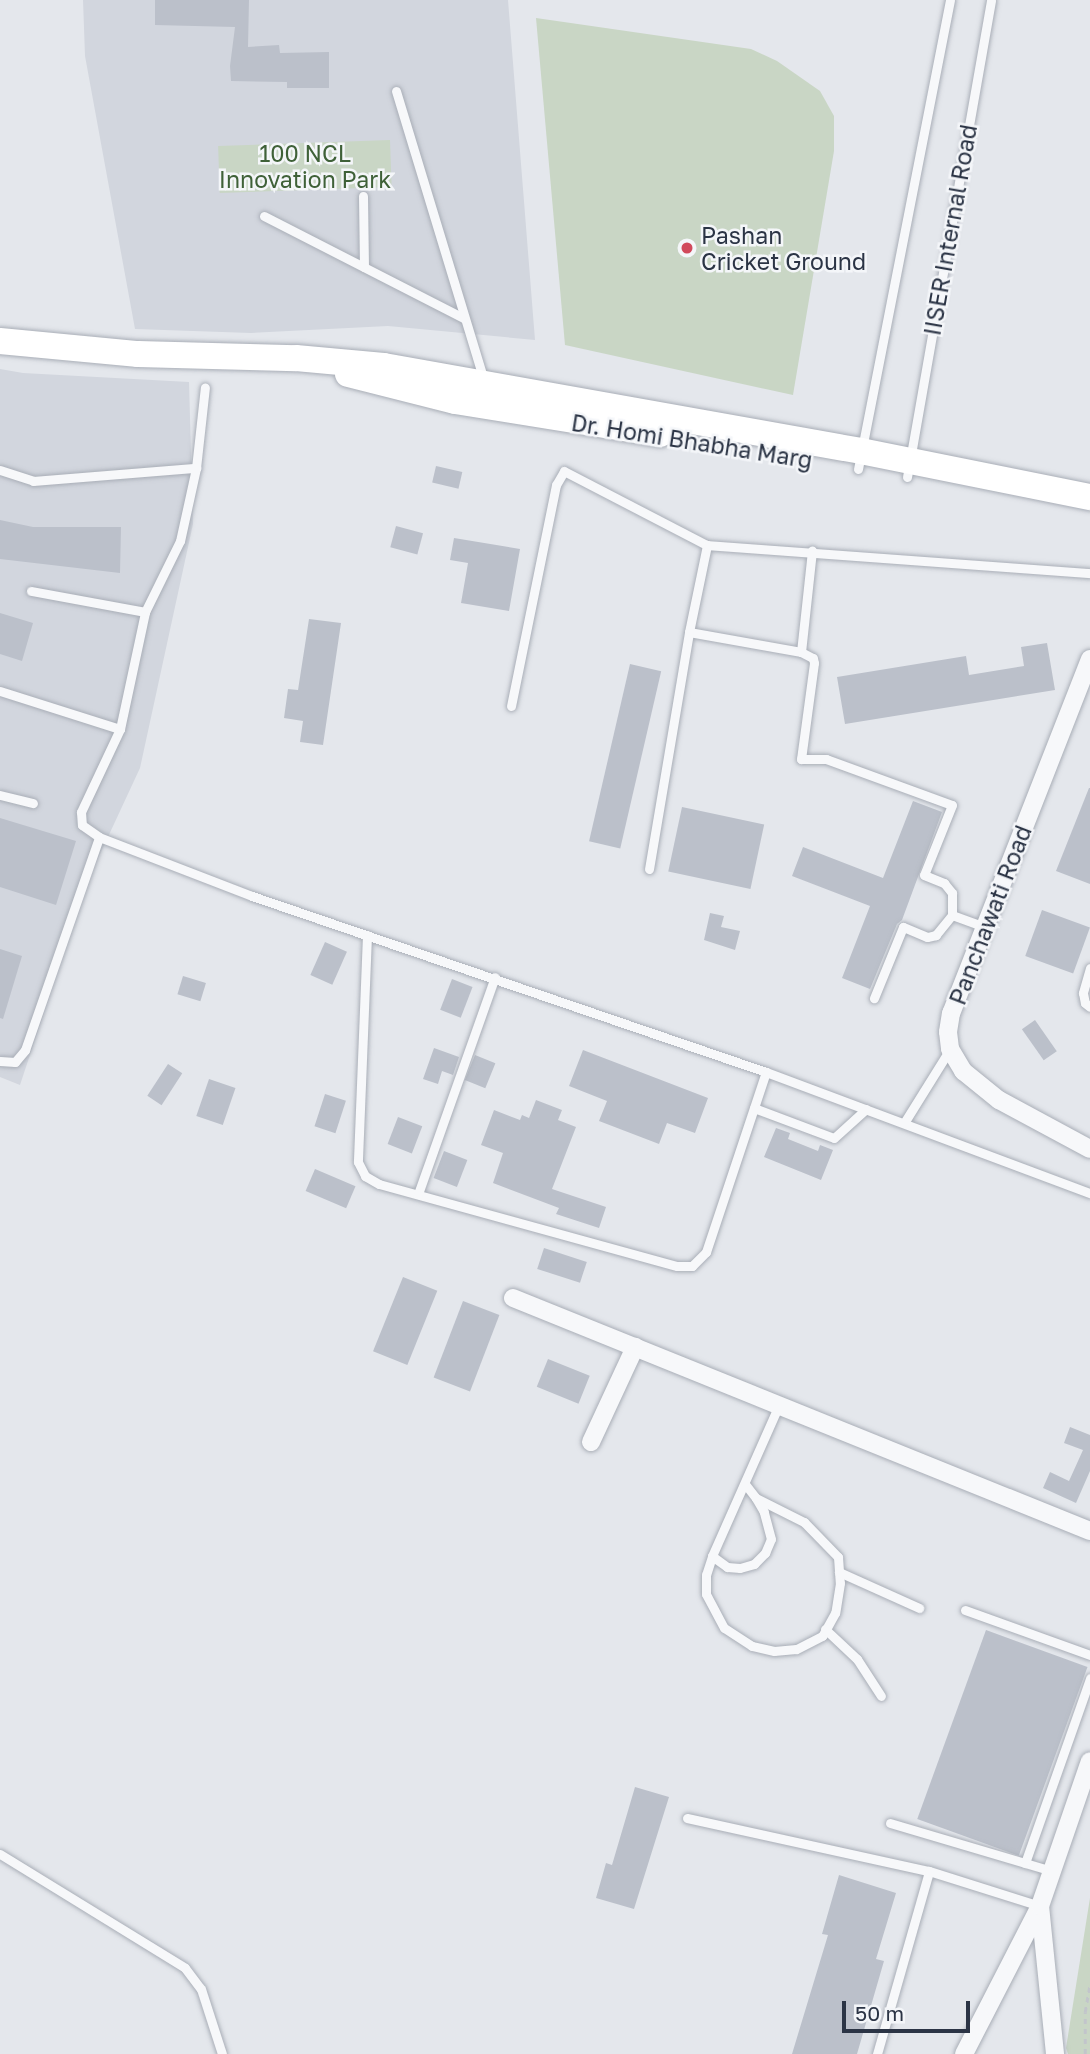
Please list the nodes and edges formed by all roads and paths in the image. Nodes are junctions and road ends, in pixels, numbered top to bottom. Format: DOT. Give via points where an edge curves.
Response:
graph roads {
  1 [pos="950,0"];
  2 [pos="991,0"];
  3 [pos="396,91"];
  4 [pos="363,196"];
  5 [pos="264,216"];
  6 [pos="364,267"];
  7 [pos="463,318"];
  8 [pos="0,341"];
  9 [pos="205,387"];
  10 [pos="490,397"];
  11 [pos="859,460"];
  12 [pos="196,468"];
  13 [pos="908,469"];
  14 [pos="0,470"];
  15 [pos="1090,497"];
  16 [pos="1090,514"];
  17 [pos="707,545"];
  18 [pos="812,551"];
  19 [pos="1090,573"];
  20 [pos="31,591"];
  21 [pos="145,612"];
  22 [pos="689,632"];
  23 [pos="801,652"];
  24 [pos="1090,659"];
  25 [pos="0,691"];
  26 [pos="511,706"];
  27 [pos="120,729"];
  28 [pos="0,795"];
  29 [pos="33,803"];
  30 [pos="99,837"];
  31 [pos="649,869"];
  32 [pos="951,915"];
  33 [pos="985,927"];
  34 [pos="367,934"];
  35 [pos="1090,968"];
  36 [pos="495,977"];
  37 [pos="874,998"];
  38 [pos="1090,1007"];
  39 [pos="950,1049"];
  40 [pos="0,1060"];
  41 [pos="766,1072"];
  42 [pos="754,1108"];
  43 [pos="866,1109"];
  44 [pos="904,1123"];
  45 [pos="1090,1149"];
  46 [pos="1090,1193"];
  47 [pos="418,1194"];
  48 [pos="513,1298"];
  49 [pos="635,1347"];
  50 [pos="779,1405"];
  51 [pos="591,1442"];
  52 [pos="745,1484"];
  53 [pos="756,1498"];
  54 [pos="1090,1531"];
  55 [pos="712,1556"];
  56 [pos="839,1572"];
  57 [pos="919,1608"];
  58 [pos="965,1610"];
  59 [pos="825,1629"];
  60 [pos="1090,1655"];
  61 [pos="1090,1678"];
  62 [pos="881,1696"];
  63 [pos="1090,1761"];
  64 [pos="687,1818"];
  65 [pos="890,1823"];
  66 [pos="0,1854"];
  67 [pos="1026,1863"];
  68 [pos="929,1871"];
  69 [pos="1052,1871"];
  70 [pos="1040,1906"];
  71 [pos="1090,1983"];
  72 [pos="222,2054"];
  73 [pos="877,2054"];
  74 [pos="964,2054"];
  75 [pos="1055,2054"];
  76 [pos="1085,2054"];
  1 -- 11 [label="lane, IISER Internal Road"];
  2 -- 13 [label="lane, IISER Internal Road"];
  3 -- 7 [label="lane"];
  4 -- 6 [label="lane"];
  5 -- 6 [label="lane"];
  6 -- 7 [label="lane"];
  7 -- 10 [label="lane"];
  8 -- 10 [label="main road, Dr. Homi Bhabha Marg" via="138,354 296,358 380,384"];
  9 -- 12 [label="lane"];
  10 -- 11 [label="main road, Dr. Homi Bhabha Marg"];
  11 -- 13 [label="main road, Dr. Homi Bhabha Marg"];
  12 -- 14 [label="lane" via="33,481"];
  12 -- 21 [label="lane" via="180,541"];
  13 -- 15 [label="main road, Dr. Homi Bhabha Marg"];
  13 -- 16 [label="main road, Dr. Homi Bhabha Marg"];
  17 -- 18 [label="lane"];
  17 -- 22 [label="lane"];
  17 -- 26 [label="lane" via="564,471 556,485"];
  18 -- 19 [label="lane"];
  18 -- 23 [label="lane"];
  20 -- 21 [label="lane"];
  21 -- 27 [label="lane"];
  22 -- 23 [label="lane"];
  22 -- 31 [label="lane"];
  23 -- 32 [label="lane" via="814,663 800,759 826,759 952,805 925,875 944,883 952,893"];
  24 -- 33 [label="street, Panchawati Road"];
  25 -- 27 [label="lane"];
  27 -- 30 [label="lane" via="80,812 82,825"];
  28 -- 29 [label="lane"];
  30 -- 34 [label="lane"];
  30 -- 40 [label="lane" via="25,1050 15,1062"];
  32 -- 33 [label="lane"];
  32 -- 37 [label="lane" via="936,935 927,937 903,927"];
  33 -- 39 [label="street, Panchawati Road" via="951,1013"];
  34 -- 36 [label="lane"];
  34 -- 47 [label="lane" via="358,1162 369,1179"];
  35 -- 38 [label="lane" via="1083,993"];
  36 -- 41 [label="lane"];
  36 -- 47 [label="lane"];
  39 -- 44 [label="lane"];
  39 -- 45 [label="street" via="963,1071 999,1100"];
  41 -- 42 [label="lane"];
  41 -- 43 [label="lane"];
  42 -- 43 [label="lane" via="834,1138"];
  42 -- 47 [label="lane" via="706,1252 692,1266 677,1266"];
  43 -- 44 [label="lane"];
  44 -- 46 [label="lane"];
  48 -- 49 [label="street"];
  49 -- 50 [label="street"];
  49 -- 51 [label="street"];
  50 -- 52 [label="lane"];
  50 -- 54 [label="street"];
  52 -- 53 [label="lane"];
  52 -- 55 [label="lane"];
  53 -- 55 [label="lane" via="771,1539 765,1553 754,1564 740,1568 727,1567"];
  53 -- 56 [label="lane" via="804,1522 838,1558"];
  55 -- 59 [label="lane" via="706,1594 724,1628 752,1646 774,1651 796,1649 822,1636"];
  56 -- 57 [label="lane"];
  56 -- 59 [label="lane" via="835,1614"];
  58 -- 60 [label="lane"];
  59 -- 62 [label="lane" via="857,1659"];
  61 -- 67 [label="lane"];
  63 -- 69 [label="street"];
  64 -- 68 [label="lane"];
  65 -- 67 [label="lane"];
  66 -- 72 [label="lane" via="185,1968 201,1989"];
  67 -- 69 [label="lane"];
  68 -- 70 [label="lane"];
  68 -- 73 [label="lane"];
  69 -- 70 [label="street"];
  70 -- 74 [label="street"];
  70 -- 75 [label="street"];
  71 -- 76 [label="path" via="1084,2012"];
}
